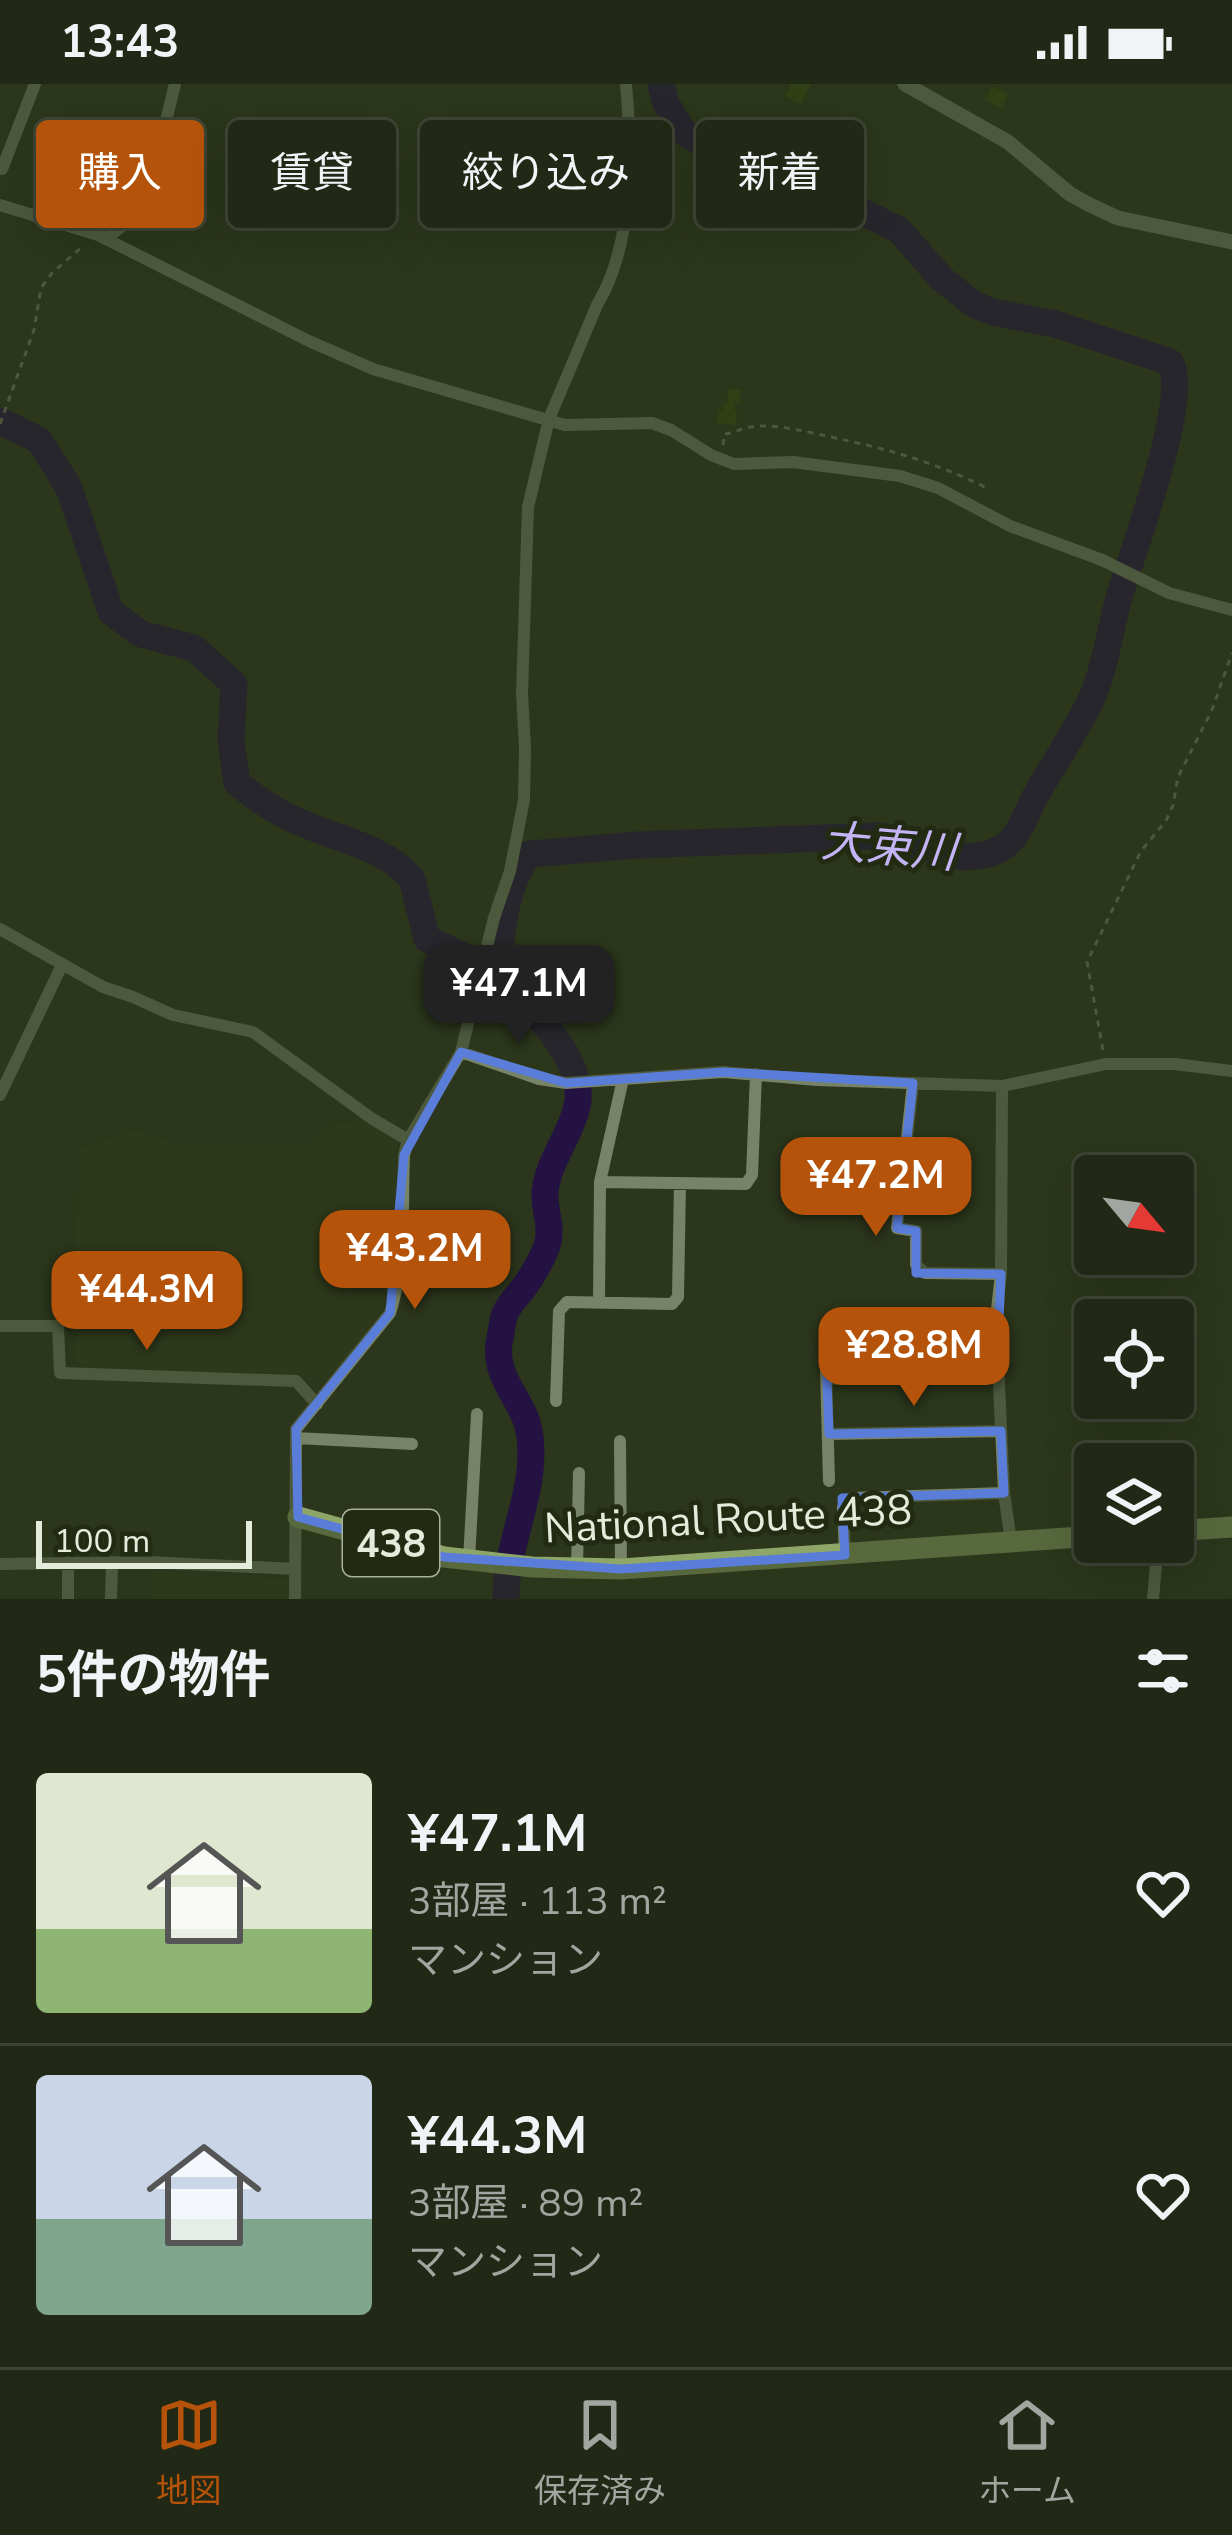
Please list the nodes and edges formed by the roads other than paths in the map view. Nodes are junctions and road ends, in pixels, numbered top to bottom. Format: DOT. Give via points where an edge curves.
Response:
graph roads {
  1 [pos="35,84"];
  2 [pos="176,84"];
  3 [pos="626,84"];
  4 [pos="905,84"];
  5 [pos="0,169"];
  6 [pos="0,205"];
  7 [pos="102,237"];
  8 [pos="1232,242"];
  9 [pos="549,418"];
  10 [pos="1232,610"];
  11 [pos="0,929"];
  12 [pos="62,965"];
  13 [pos="461,1052"];
  14 [pos="1232,1071"];
  15 [pos="757,1074"];
  16 [pos="623,1079"];
  17 [pos="913,1084"];
  18 [pos="1001,1086"];
  19 [pos="0,1095"];
  20 [pos="408,1141"];
  21 [pos="600,1182"];
  22 [pos="680,1184"];
  23 [pos="1001,1274"];
  24 [pos="599,1302"];
  25 [pos="0,1327"];
  26 [pos="895,1327"];
  27 [pos="825,1332"];
  28 [pos="997,1367"];
  29 [pos="895,1376"];
  30 [pos="827,1379"];
  31 [pos="556,1401"];
  32 [pos="317,1404"];
  33 [pos="477,1414"];
  34 [pos="1001,1431"];
  35 [pos="829,1434"];
  36 [pos="296,1438"];
  37 [pos="620,1441"];
  38 [pos="412,1444"];
  39 [pos="579,1473"];
  40 [pos="829,1480"];
  41 [pos="1004,1493"];
  42 [pos="298,1516"];
  43 [pos="1232,1527"];
  44 [pos="1194,1530"];
  45 [pos="1074,1538"];
  46 [pos="1011,1543"];
  47 [pos="845,1555"];
  48 [pos="478,1561"];
  49 [pos="68,1562"];
  50 [pos="112,1562"];
  51 [pos="1156,1563"];
  52 [pos="0,1564"];
  53 [pos="578,1568"];
  54 [pos="295,1569"];
  55 [pos="621,1569"];
  56 [pos="68,1599"];
  57 [pos="111,1599"];
  58 [pos="295,1599"];
  59 [pos="1153,1599"];
  1 -- 5 [label="street"];
  2 -- 7 [label="street" via="144,210"];
  3 -- 9 [label="street" via="629,188 617,254"];
  4 -- 8 [label="street" via="1008,142 1090,205"];
  6 -- 7 [label="street"];
  7 -- 9 [label="street" via="374,369"];
  9 -- 10 [label="street" via="585,427 652,423 734,464 793,462 900,476 1169,593"];
  9 -- 13 [label="street" via="528,507 524,800"];
  11 -- 12 [label="street"];
  12 -- 19 [label="street"];
  12 -- 20 [label="street" via="173,1015 253,1032"];
  13 -- 16 [label="street" via="539,1079"];
  13 -- 20 [label="street"];
  14 -- 18 [label="street" via="1106,1064"];
  15 -- 16 [label="street"];
  15 -- 17 [label="street"];
  15 -- 22 [label="street" via="746,1184"];
  16 -- 21 [label="street"];
  17 -- 18 [label="street"];
  17 -- 23 [label="street" via="897,1228 916,1231 916,1264 926,1273"];
  18 -- 23 [label="street"];
  20 -- 32 [label="street" via="390,1313"];
  21 -- 22 [label="street"];
  21 -- 24 [label="street"];
  22 -- 24 [label="street" via="678,1298"];
  23 -- 28 [label="street"];
  24 -- 31 [label="street" via="567,1302 559,1310"];
  25 -- 32 [label="street" via="58,1326 60,1373 296,1381"];
  26 -- 29 [label="street"];
  27 -- 30 [label="street"];
  28 -- 29 [label="street"];
  28 -- 34 [label="street"];
  29 -- 30 [label="street"];
  30 -- 35 [label="street"];
  32 -- 36 [label="street"];
  33 -- 48 [label="street"];
  34 -- 35 [label="street"];
  34 -- 41 [label="street"];
  35 -- 40 [label="street"];
  36 -- 38 [label="street"];
  36 -- 42 [label="street"];
  37 -- 55 [label="street"];
  39 -- 53 [label="street"];
  41 -- 46 [label="street"];
  41 -- 47 [label="street" via="852,1498 843,1507"];
  42 -- 48 [label="highway, National Route 438 / 438"];
  42 -- 54 [label="street"];
  43 -- 44 [label="highway"];
  45 -- 46 [label="highway, National Route 438 / 438"];
  46 -- 47 [label="highway, National Route 438 / 438"];
  47 -- 55 [label="highway, National Route 438 / 438"];
  48 -- 53 [label="highway, National Route 438 / 438"];
  49 -- 50 [label="street"];
  49 -- 52 [label="street"];
  49 -- 56 [label="street"];
  50 -- 54 [label="street"];
  50 -- 57 [label="street"];
  51 -- 59 [label="street"];
  53 -- 55 [label="highway, National Route 438 / 438"];
  54 -- 58 [label="street"];
}
